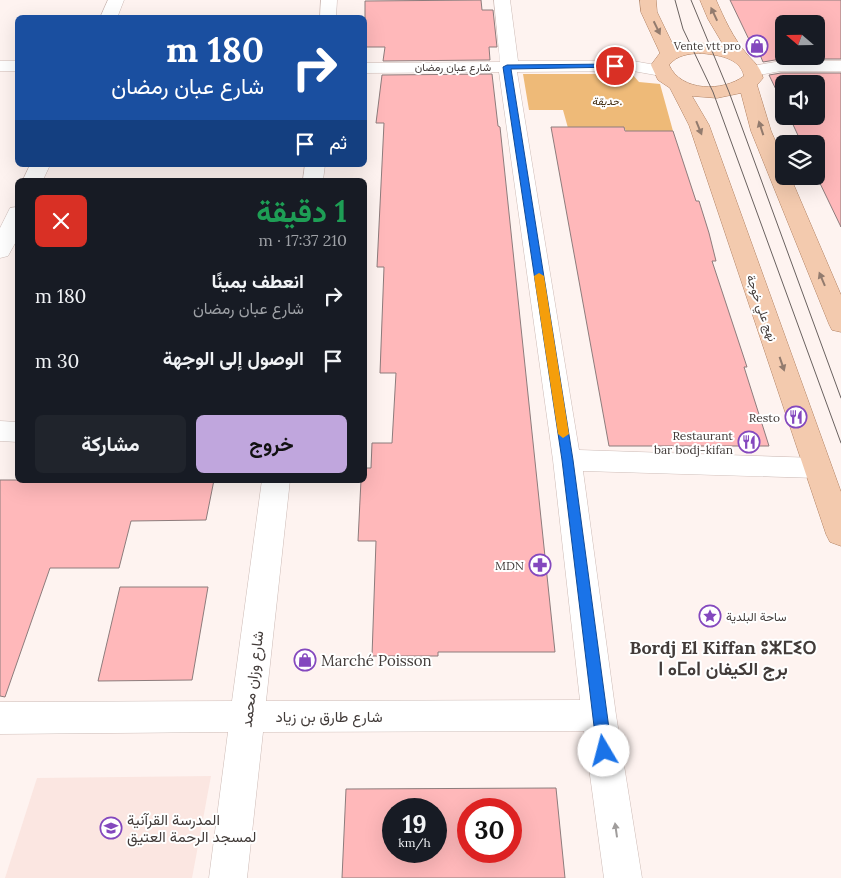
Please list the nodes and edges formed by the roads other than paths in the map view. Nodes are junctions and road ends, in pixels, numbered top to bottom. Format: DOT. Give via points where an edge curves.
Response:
graph roads {
  1 [pos="116,0"];
  2 [pos="329,0"];
  3 [pos="502,0"];
  4 [pos="648,0"];
  5 [pos="708,0"];
  6 [pos="109,15"];
  7 [pos="328,15"];
  8 [pos="669,54"];
  9 [pos="740,58"];
  10 [pos="0,66"];
  11 [pos="15,66"];
  12 [pos="841,66"];
  13 [pos="508,67"];
  14 [pos="367,68"];
  15 [pos="669,78"];
  16 [pos="751,78"];
  17 [pos="15,219"];
  18 [pos="0,251"];
  19 [pos="841,324"];
  20 [pos="0,431"];
  21 [pos="15,432"];
  22 [pos="568,460"];
  23 [pos="817,468"];
  24 [pos="276,483"];
  25 [pos="841,534"];
  26 [pos="599,715"];
  27 [pos="247,717"];
  28 [pos="0,718"];
  29 [pos="228,878"];
  30 [pos="623,878"];
  1 -- 6 [label="street"];
  2 -- 7 [label="street"];
  3 -- 13 [label="street"];
  4 -- 8 [label="main road, one-way" via="649,12"];
  9 -- 5 [label="main road, one-way"];
  8 -- 9 [label="main road" via="700,48"];
  8 -- 15 [label="main road" via="660,65"];
  9 -- 16 [label="main road" via="749,64"];
  10 -- 11 [label="street"];
  12 -- 16 [label="street" via="781,66"];
  13 -- 14 [label="street, شارع عبان رمضان"];
  13 -- 15 [label="street, شارع عبان رمضان" via="633,66"];
  13 -- 22 [label="street"];
  15 -- 16 [label="main road" via="709,92 729,92"];
  15 -- 23 [label="main road, نهج علي خوجة, one-way" via="699,125"];
  19 -- 16 [label="main road, one-way" via="761,131"];
  17 -- 18 [label="street"];
  20 -- 21 [label="street"];
  22 -- 23 [label="street"];
  22 -- 26 [label="street"];
  23 -- 25 [label="main road, نهج علي خوجة"];
  24 -- 27 [label="street, شارع وزان محمد"];
  26 -- 27 [label="street, شارع طارق بن زياد"];
  30 -- 26 [label="street, one-way"];
  27 -- 28 [label="street, شارع طارق بن زياد"];
  27 -- 29 [label="street, شارع وزان محمد"];
}
